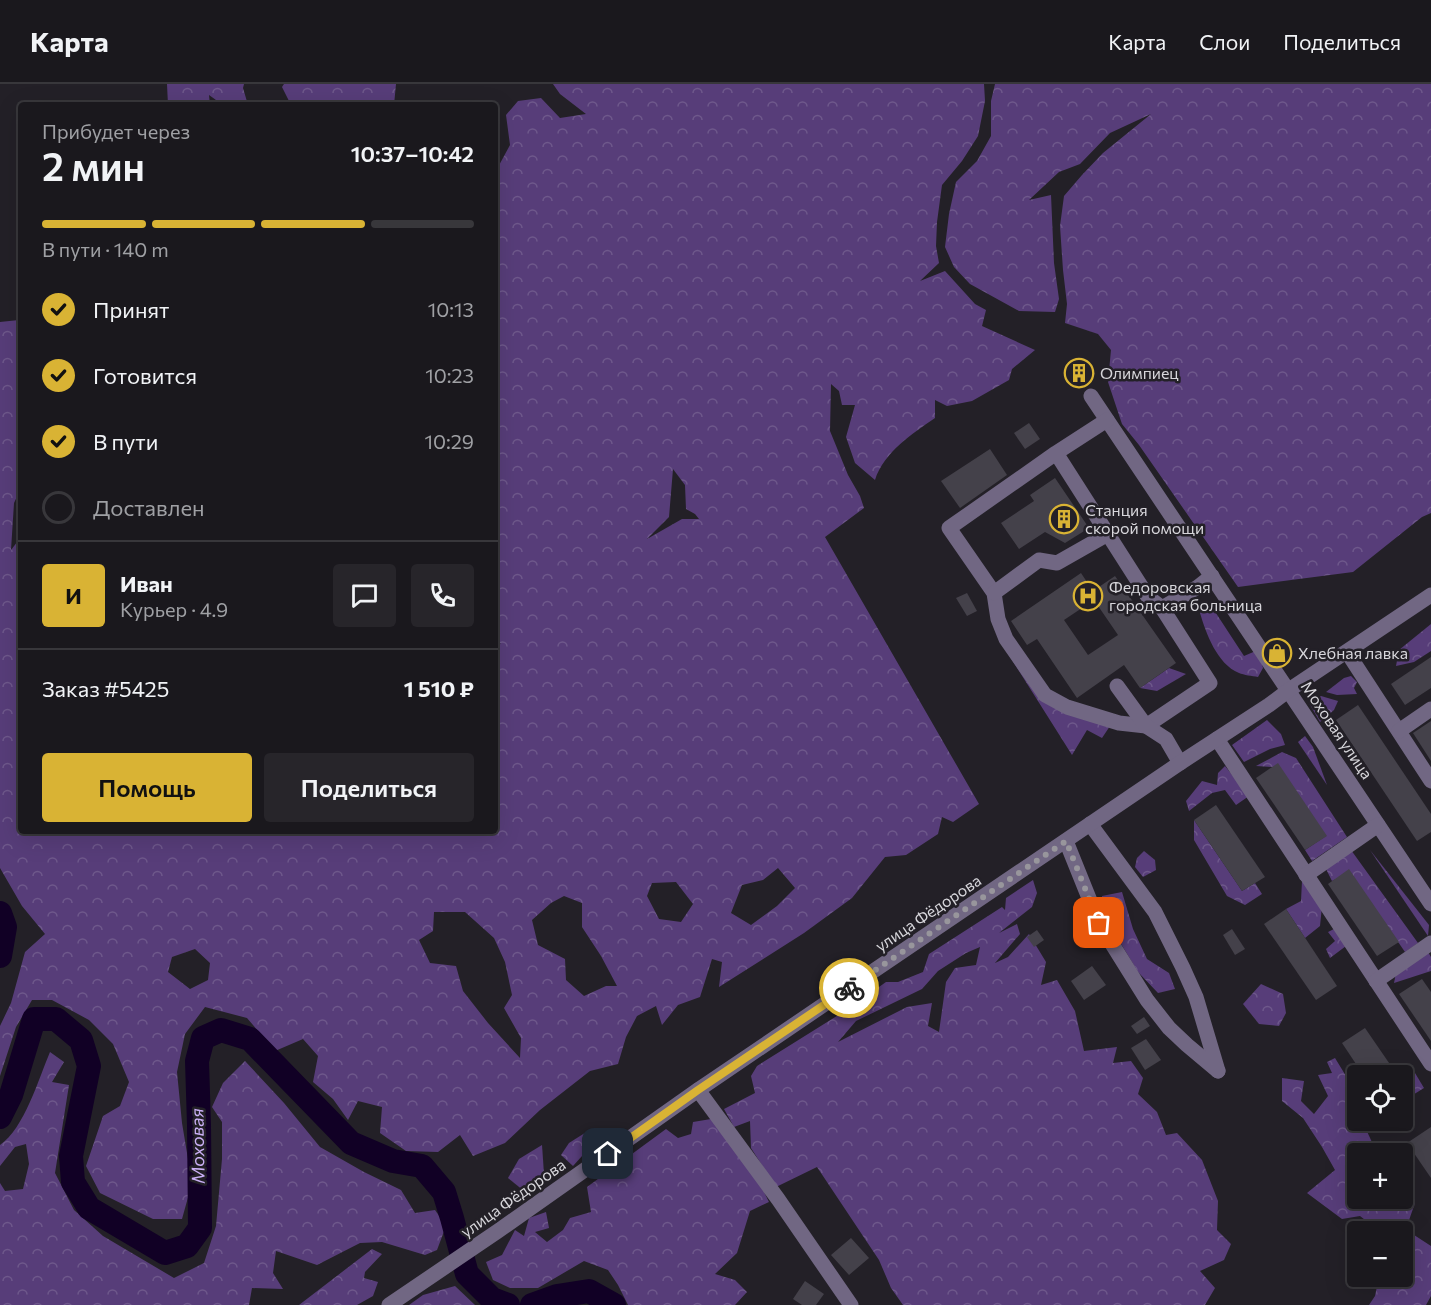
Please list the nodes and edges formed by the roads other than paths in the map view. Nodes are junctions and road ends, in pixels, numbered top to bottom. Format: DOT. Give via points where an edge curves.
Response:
graph roads {
  1 [pos="1091,396"];
  2 [pos="1107,420"];
  3 [pos="1056,453"];
  4 [pos="1108,534"];
  5 [pos="1212,576"];
  6 [pos="994,593"];
  7 [pos="1431,595"];
  8 [pos="1162,609"];
  9 [pos="1347,652"];
  10 [pos="1118,686"];
  11 [pos="1289,690"];
  12 [pos="1431,709"];
  13 [pos="1146,726"];
  14 [pos="1399,731"];
  15 [pos="1217,739"];
  16 [pos="1180,763"];
  17 [pos="1431,781"];
  18 [pos="1090,824"];
  19 [pos="1378,825"];
  20 [pos="1066,841"];
  21 [pos="1306,875"];
  22 [pos="1431,904"];
  23 [pos="1431,943"];
  24 [pos="1376,981"];
  25 [pos="1431,1064"];
  26 [pos="698,1090"];
  27 [pos="389,1305"];
  28 [pos="851,1305"];
  1 -- 2 [label="street, Моховая улица"];
  2 -- 3 [label="street"];
  2 -- 5 [label="street, Моховая улица"];
  3 -- 4 [label="street"];
  3 -- 6 [label="street" via="949,528"];
  4 -- 6 [label="street" via="1057,563 1039,560"];
  4 -- 8 [label="street" via="1148,597"];
  5 -- 8 [label="street"];
  5 -- 11 [label="street, Моховая улица"];
  6 -- 13 [label="street" via="1005,639 1045,695 1088,714"];
  7 -- 9 [label="street, улица Фёдорова"];
  8 -- 13 [label="street" via="1210,683"];
  9 -- 11 [label="street, улица Фёдорова"];
  9 -- 14 [label="street"];
  10 -- 13 [label="street"];
  11 -- 15 [label="street, улица Фёдорова"];
  11 -- 19 [label="street, Моховая улица"];
  12 -- 14 [label="street"];
  13 -- 16 [label="street" via="1166,739"];
  14 -- 17 [label="street"];
  15 -- 16 [label="street, улица Фёдорова"];
  15 -- 21 [label="street"];
  16 -- 18 [label="street, улица Фёдорова"];
  18 -- 20 [label="street, улица Фёдорова"];
  18 -- 20 [label="street" via="1155,912 1196,997 1218,1071 1169,1028 1147,1000 1099,923"];
  19 -- 21 [label="street"];
  19 -- 22 [label="street, Моховая улица"];
  20 -- 26 [label="street, улица Фёдорова"];
  21 -- 24 [label="street"];
  23 -- 24 [label="street"];
  24 -- 25 [label="street"];
  26 -- 27 [label="street, улица Фёдорова"];
  26 -- 28 [label="street"];
}
